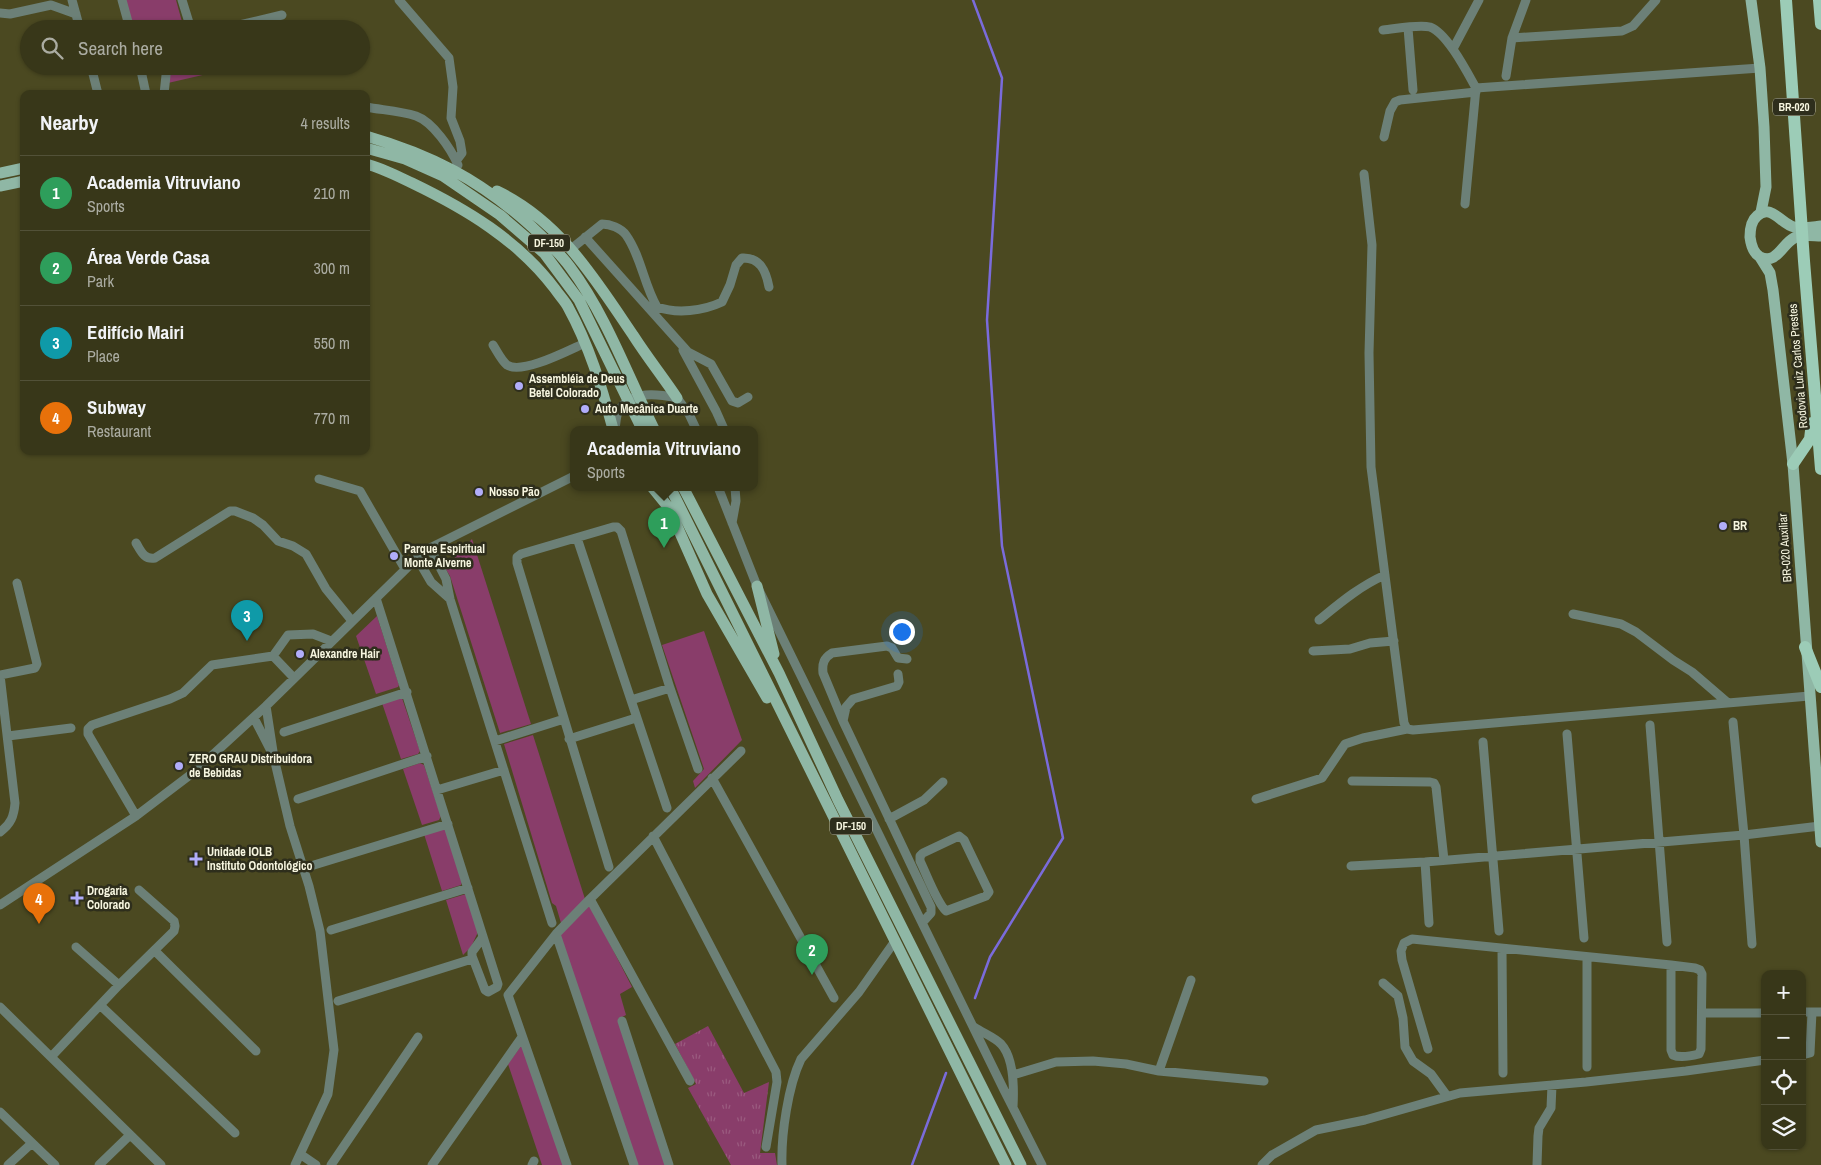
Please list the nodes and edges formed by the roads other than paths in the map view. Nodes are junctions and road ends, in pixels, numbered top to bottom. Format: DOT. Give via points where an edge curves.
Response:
graph roads {
  1 [pos="72,0"];
  2 [pos="122,0"];
  3 [pos="182,0"];
  4 [pos="399,0"];
  5 [pos="1479,0"];
  6 [pos="1526,0"];
  7 [pos="1656,0"];
  8 [pos="1751,0"];
  9 [pos="1786,0"];
  10 [pos="1819,0"];
  11 [pos="0,13"];
  12 [pos="76,14"];
  13 [pos="282,15"];
  14 [pos="78,20"];
  15 [pos="128,20"];
  16 [pos="188,20"];
  17 [pos="261,20"];
  18 [pos="1821,24"];
  19 [pos="1408,28"];
  20 [pos="1383,30"];
  21 [pos="1512,38"];
  22 [pos="1453,49"];
  23 [pos="1760,68"];
  24 [pos="93,75"];
  25 [pos="142,75"];
  26 [pos="144,75"];
  27 [pos="166,75"];
  28 [pos="1506,76"];
  29 [pos="143,79"];
  30 [pos="97,90"];
  31 [pos="145,90"];
  32 [pos="164,90"];
  33 [pos="1413,90"];
  34 [pos="1476,90"];
  35 [pos="370,108"];
  36 [pos="370,137"];
  37 [pos="1384,137"];
  38 [pos="370,149"];
  39 [pos="456,162"];
  40 [pos="370,165"];
  41 [pos="20,169"];
  42 [pos="0,173"];
  43 [pos="1364,174"];
  44 [pos="466,176"];
  45 [pos="20,182"];
  46 [pos="0,186"];
  47 [pos="1465,204"];
  48 [pos="1761,212"];
  49 [pos="1821,226"];
  50 [pos="1821,236"];
  51 [pos="585,237"];
  52 [pos="571,249"];
  53 [pos="1760,257"];
  54 [pos="769,287"];
  55 [pos="585,343"];
  56 [pos="679,343"];
  57 [pos="493,345"];
  58 [pos="748,397"];
  59 [pos="677,398"];
  60 [pos="1815,403"];
  61 [pos="613,426"];
  62 [pos="615,426"];
  63 [pos="641,426"];
  64 [pos="653,426"];
  65 [pos="694,426"];
  66 [pos="723,426"];
  67 [pos="1793,464"];
  68 [pos="1821,469"];
  69 [pos="570,478"];
  70 [pos="319,479"];
  71 [pos="655,491"];
  72 [pos="672,491"];
  73 [pos="685,491"];
  74 [pos="720,491"];
  75 [pos="736,491"];
  76 [pos="732,523"];
  77 [pos="577,538"];
  78 [pos="136,543"];
  79 [pos="430,548"];
  80 [pos="417,558"];
  81 [pos="405,568"];
  82 [pos="1385,575"];
  83 [pos="17,583"];
  84 [pos="757,586"];
  85 [pos="376,598"];
  86 [pos="450,599"];
  87 [pos="1573,614"];
  88 [pos="1319,620"];
  89 [pos="352,622"];
  90 [pos="332,641"];
  91 [pos="1394,641"];
  92 [pos="1806,647"];
  93 [pos="1313,651"];
  94 [pos="273,656"];
  95 [pos="907,659"];
  96 [pos="779,673"];
  97 [pos="898,674"];
  98 [pos="0,675"];
  99 [pos="294,678"];
  100 [pos="1821,687"];
  101 [pos="670,688"];
  102 [pos="407,692"];
  103 [pos="1809,696"];
  104 [pos="631,700"];
  105 [pos="1728,703"];
  106 [pos="266,706"];
  107 [pos="254,718"];
  108 [pos="636,718"];
  109 [pos="564,720"];
  110 [pos="843,721"];
  111 [pos="1732,722"];
  112 [pos="1650,724"];
  113 [pos="72,728"];
  114 [pos="1407,729"];
  115 [pos="284,732"];
  116 [pos="1567,734"];
  117 [pos="8,736"];
  118 [pos="569,738"];
  119 [pos="495,741"];
  120 [pos="1483,742"];
  121 [pos="741,751"];
  122 [pos="427,756"];
  123 [pos="274,758"];
  124 [pos="809,768"];
  125 [pos="698,769"];
  126 [pos="504,770"];
  127 [pos="712,778"];
  128 [pos="1352,781"];
  129 [pos="944,782"];
  130 [pos="438,790"];
  131 [pos="298,799"];
  132 [pos="1256,799"];
  133 [pos="667,808"];
  134 [pos="136,816"];
  135 [pos="889,818"];
  136 [pos="448,824"];
  137 [pos="1820,826"];
  138 [pos="2,828"];
  139 [pos="1744,835"];
  140 [pos="653,836"];
  141 [pos="1658,842"];
  142 [pos="1821,842"];
  143 [pos="1578,849"];
  144 [pos="1492,855"];
  145 [pos="1444,860"];
  146 [pos="1425,862"];
  147 [pos="314,865"];
  148 [pos="1351,866"];
  149 [pos="609,868"];
  150 [pos="932,886"];
  151 [pos="468,888"];
  152 [pos="139,890"];
  153 [pos="923,890"];
  154 [pos="590,898"];
  155 [pos="0,905"];
  156 [pos="552,923"];
  157 [pos="922,923"];
  158 [pos="1429,923"];
  159 [pos="331,930"];
  160 [pos="1499,931"];
  161 [pos="556,934"];
  162 [pos="483,937"];
  163 [pos="1584,938"];
  164 [pos="895,941"];
  165 [pos="1667,942"];
  166 [pos="1752,944"];
  167 [pos="76,947"];
  168 [pos="1502,950"];
  169 [pos="155,951"];
  170 [pos="1587,957"];
  171 [pos="472,959"];
  172 [pos="1671,965"];
  173 [pos="1191,980"];
  174 [pos="1383,984"];
  175 [pos="119,985"];
  176 [pos="834,998"];
  177 [pos="338,1001"];
  178 [pos="100,1006"];
  179 [pos="0,1008"];
  180 [pos="1812,1012"];
  181 [pos="1761,1013"];
  182 [pos="1702,1014"];
  183 [pos="622,1021"];
  184 [pos="972,1026"];
  185 [pos="418,1037"];
  186 [pos="522,1037"];
  187 [pos="1428,1049"];
  188 [pos="256,1050"];
  189 [pos="1806,1054"];
  190 [pos="51,1057"];
  191 [pos="1761,1061"];
  192 [pos="1587,1067"];
  193 [pos="1159,1071"];
  194 [pos="1504,1073"];
  195 [pos="1013,1075"];
  196 [pos="690,1081"];
  197 [pos="1264,1081"];
  198 [pos="1552,1085"];
  199 [pos="1447,1096"];
  200 [pos="1013,1107"];
  201 [pos="0,1112"];
  202 [pos="234,1133"];
  203 [pos="130,1135"];
  204 [pos="32,1144"];
  205 [pos="766,1147"];
  206 [pos="300,1154"];
  207 [pos="8,1165"];
  208 [pos="55,1165"];
  209 [pos="99,1165"];
  210 [pos="161,1165"];
  211 [pos="295,1165"];
  212 [pos="316,1165"];
  213 [pos="331,1165"];
  214 [pos="432,1165"];
  215 [pos="567,1165"];
  216 [pos="634,1165"];
  217 [pos="669,1165"];
  218 [pos="782,1165"];
  219 [pos="1006,1165"];
  220 [pos="1021,1165"];
  221 [pos="1042,1165"];
  222 [pos="1262,1165"];
  223 [pos="1537,1165"];
  1 -- 12 [label="street"];
  2 -- 15 [label="street"];
  3 -- 16 [label="street"];
  4 -- 39 [label="street" via="449,58 453,87 451,118 462,153"];
  5 -- 22 [label="street"];
  6 -- 21 [label="street"];
  7 -- 21 [label="street" via="1633,26 1622,31"];
  8 -- 23 [label="main road, BR-020 Auxiliar"];
  9 -- 60 [label="highway, Rodovia Luiz Carlos Prestes / BR-020"];
  10 -- 18 [label="highway"];
  11 -- 12 [label="street" via="10,14 51,5"];
  12 -- 14 [label="street"];
  13 -- 17 [label="street"];
  19 -- 20 [label="street"];
  19 -- 22 [label="street" via="1429,27"];
  19 -- 33 [label="street"];
  21 -- 28 [label="street"];
  22 -- 34 [label="street"];
  23 -- 34 [label="street"];
  23 -- 48 [label="main road, BR-020 Auxiliar" via="1766,187"];
  24 -- 30 [label="street"];
  25 -- 29 [label="street"];
  26 -- 29 [label="street"];
  27 -- 32 [label="street"];
  29 -- 31 [label="street"];
  34 -- 37 [label="street" via="1395,102"];
  34 -- 47 [label="street"];
  35 -- 39 [label="street" via="418,116 450,149"];
  36 -- 44 [label="main road, DF-150" via="439,162"];
  38 -- 63 [label="main road, DF-150" via="405,159 442,176 500,214 544,253 580,300"];
  39 -- 44 [label="street"];
  40 -- 55 [label="main road" via="472,214 510,242 541,271 568,306"];
  41 -- 42 [label="main road"];
  43 -- 82 [label="street" via="1372,245 1369,353 1371,467"];
  44 -- 52 [label="main road" via="517,201"];
  44 -- 64 [label="main road, DF-150" via="510,207 570,267 597,309"];
  45 -- 46 [label="main road"];
  48 -- 49 [label="main road" via="1773,213 1797,228"];
  48 -- 53 [label="main road, BR-020 Auxiliar" via="1750,229 1752,247"];
  50 -- 53 [label="main road" via="1799,236 1773,258"];
  51 -- 52 [label="street"];
  51 -- 54 [label="street" via="602,224 610,224 625,233 650,295 657,307 665,310 684,311 712,307 722,302 736,264 742,258 758,262 766,272"];
  51 -- 56 [label="street"];
  52 -- 59 [label="main road" via="591,272"];
  53 -- 67 [label="main road, BR-020 Auxiliar" via="1770,273 1773,290"];
  55 -- 57 [label="street" via="520,368 508,366"];
  55 -- 61 [label="main road"];
  56 -- 58 [label="street" via="688,352 711,364 732,401"];
  56 -- 66 [label="street"];
  59 -- 62 [label="street" via="643,394 619,410"];
  59 -- 65 [label="street"];
  60 -- 67 [label="highway" via="1810,439"];
  60 -- 68 [label="highway, Rodovia Luiz Carlos Prestes / BR-020"];
  67 -- 92 [label="main road, BR-020 Auxiliar"];
  69 -- 79 [label="street"];
  70 -- 81 [label="street" via="360,491"];
  71 -- 124 [label="main road" via="669,508 707,594"];
  72 -- 124 [label="main road, DF-150"];
  73 -- 96 [label="main road, DF-150"];
  74 -- 76 [label="street"];
  75 -- 76 [label="street"];
  76 -- 84 [label="street"];
  77 -- 101 [label="street" via="612,527 621,531"];
  77 -- 104 [label="street"];
  77 -- 109 [label="street" via="517,557"];
  78 -- 89 [label="street" via="145,557 155,558 230,511 241,513 263,525 278,540 306,554 326,589"];
  79 -- 80 [label="street"];
  79 -- 86 [label="street" via="446,579"];
  80 -- 81 [label="street"];
  80 -- 86 [label="street" via="431,582"];
  81 -- 85 [label="street"];
  82 -- 88 [label="street" via="1350,595"];
  82 -- 91 [label="street"];
  83 -- 98 [label="street" via="37,664 30,671"];
  84 -- 96 [label="main road"];
  84 -- 157 [label="street"];
  85 -- 89 [label="street"];
  85 -- 102 [label="street"];
  86 -- 119 [label="street"];
  87 -- 105 [label="street" via="1621,624 1636,632 1692,672"];
  89 -- 90 [label="street"];
  90 -- 94 [label="street" via="314,634 288,635"];
  90 -- 99 [label="street"];
  91 -- 93 [label="street" via="1350,649"];
  91 -- 114 [label="street"];
  92 -- 100 [label="highway"];
  92 -- 103 [label="main road, BR-020 Auxiliar"];
  94 -- 99 [label="street"];
  94 -- 134 [label="street" via="212,665 183,693 88,729"];
  95 -- 110 [label="street" via="898,658 887,646 827,657 822,666 823,673"];
  96 -- 220 [label="main road, DF-150" via="838,800"];
  97 -- 110 [label="street" via="897,686 849,702"];
  98 -- 117 [label="street"];
  99 -- 106 [label="street"];
  101 -- 104 [label="street"];
  101 -- 125 [label="street"];
  102 -- 115 [label="street"];
  102 -- 122 [label="street"];
  103 -- 105 [label="street"];
  103 -- 137 [label="main road, BR-020 Auxiliar"];
  104 -- 108 [label="street"];
  105 -- 114 [label="street"];
  106 -- 107 [label="street"];
  106 -- 123 [label="street"];
  107 -- 123 [label="street"];
  107 -- 134 [label="street" via="194,772"];
  108 -- 118 [label="street"];
  108 -- 133 [label="street"];
  109 -- 118 [label="street"];
  109 -- 119 [label="street"];
  110 -- 135 [label="street"];
  111 -- 139 [label="street"];
  112 -- 141 [label="street"];
  113 -- 117 [label="street"];
  114 -- 132 [label="street" via="1345,744 1322,778"];
  116 -- 143 [label="street"];
  117 -- 138 [label="street" via="15,802 13,818"];
  118 -- 149 [label="street"];
  119 -- 126 [label="street"];
  120 -- 144 [label="street"];
  121 -- 127 [label="street"];
  122 -- 130 [label="street"];
  122 -- 131 [label="street"];
  123 -- 206 [label="street" via="320,931 334,1050 328,1094"];
  124 -- 164 [label="main road, DF-150"];
  126 -- 130 [label="street"];
  126 -- 156 [label="street"];
  127 -- 140 [label="street"];
  127 -- 176 [label="street"];
  128 -- 145 [label="street" via="1434,783"];
  129 -- 135 [label="street" via="924,800"];
  130 -- 136 [label="street"];
  134 -- 155 [label="street"];
  135 -- 153 [label="street"];
  136 -- 147 [label="street"];
  136 -- 151 [label="street"];
  137 -- 139 [label="street"];
  137 -- 142 [label="main road, BR-020 Auxiliar"];
  139 -- 141 [label="street"];
  139 -- 166 [label="street"];
  140 -- 154 [label="street"];
  140 -- 205 [label="street" via="776,1072"];
  141 -- 143 [label="street"];
  141 -- 165 [label="street"];
  143 -- 144 [label="street"];
  143 -- 163 [label="street"];
  144 -- 145 [label="street"];
  144 -- 160 [label="street"];
  145 -- 146 [label="street"];
  146 -- 148 [label="street"];
  146 -- 158 [label="street"];
  150 -- 150 [label="street" via="920,856 959,836 964,840 989,892 948,911 943,908"];
  150 -- 153 [label="street"];
  151 -- 159 [label="street"];
  151 -- 162 [label="street"];
  152 -- 169 [label="street" via="176,926"];
  153 -- 157 [label="street" via="931,913"];
  154 -- 161 [label="street"];
  154 -- 196 [label="street"];
  157 -- 184 [label="street"];
  161 -- 186 [label="street" via="508,995"];
  161 -- 216 [label="street"];
  162 -- 171 [label="street" via="472,952"];
  162 -- 171 [label="street" via="498,984 490,992 485,990"];
  164 -- 218 [label="street" via="859,992 801,1060 795,1072 782,1138"];
  164 -- 219 [label="main road, DF-150"];
  167 -- 175 [label="street"];
  168 -- 170 [label="street"];
  168 -- 187 [label="street" via="1412,939 1404,943 1402,960"];
  168 -- 194 [label="street"];
  169 -- 175 [label="street"];
  169 -- 188 [label="street"];
  170 -- 172 [label="street"];
  170 -- 192 [label="street"];
  171 -- 177 [label="street"];
  172 -- 182 [label="street" via="1700,970"];
  172 -- 182 [label="street" via="1673,1055 1698,1054"];
  173 -- 193 [label="street"];
  174 -- 199 [label="street" via="1398,996 1405,1047 1413,1061 1431,1074"];
  175 -- 178 [label="street"];
  178 -- 190 [label="street"];
  178 -- 202 [label="street"];
  179 -- 190 [label="street"];
  180 -- 189 [label="street" via="1810,1054"];
  181 -- 182 [label="street"];
  183 -- 217 [label="street"];
  184 -- 195 [label="street" via="1002,1045"];
  184 -- 200 [label="street"];
  185 -- 213 [label="street"];
  186 -- 214 [label="street"];
  186 -- 215 [label="street"];
  190 -- 203 [label="street"];
  191 -- 198 [label="street"];
  193 -- 195 [label="street" via="1126,1064 1073,1061 1042,1065"];
  193 -- 197 [label="street"];
  195 -- 200 [label="street"];
  198 -- 199 [label="street" via="1460,1092"];
  198 -- 223 [label="street" via="1551,1108 1539,1128"];
  199 -- 222 [label="street" via="1365,1120 1316,1130 1272,1155"];
  200 -- 221 [label="street"];
  201 -- 204 [label="street"];
  203 -- 209 [label="street"];
  203 -- 210 [label="street"];
  204 -- 207 [label="street"];
  204 -- 208 [label="street"];
  206 -- 211 [label="street"];
  206 -- 212 [label="street"];
}
